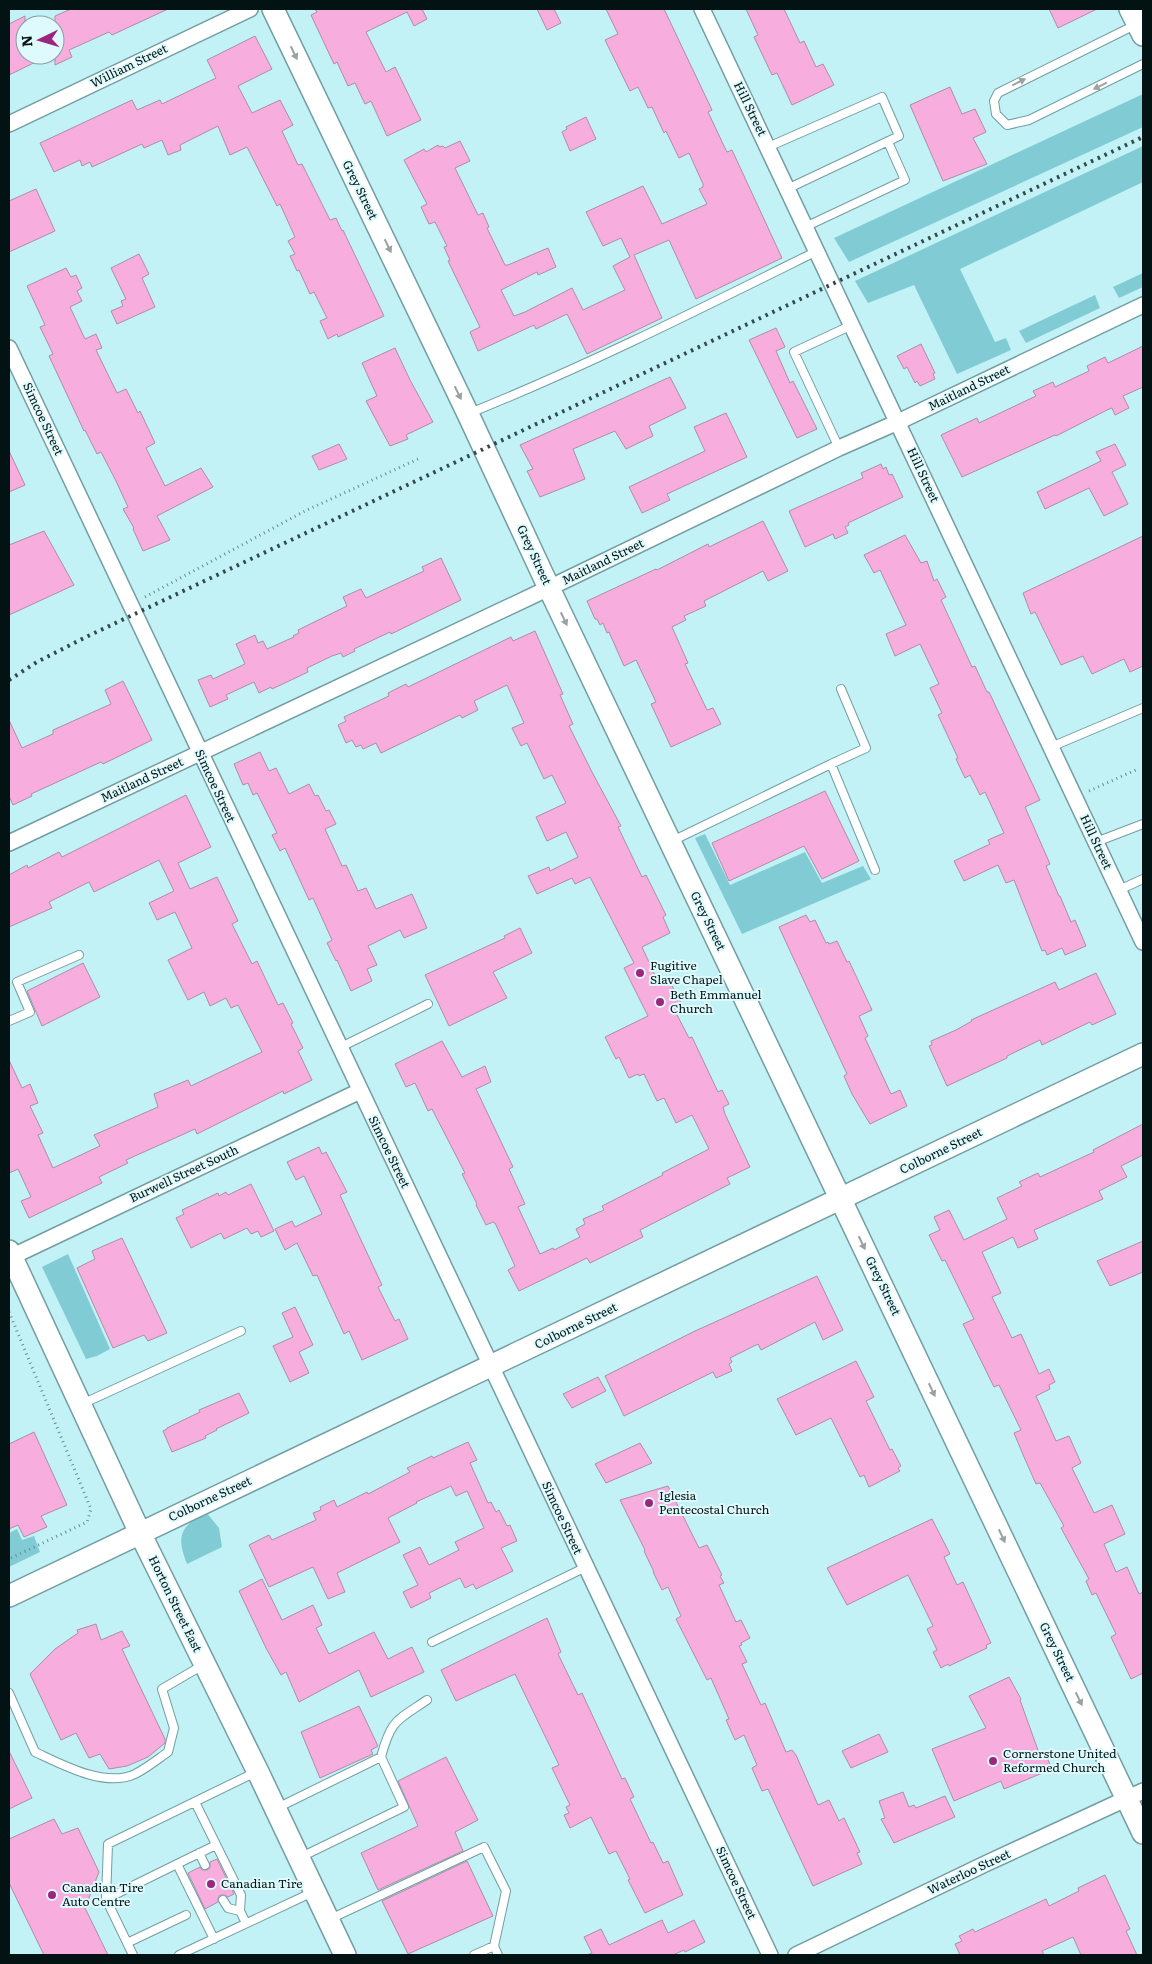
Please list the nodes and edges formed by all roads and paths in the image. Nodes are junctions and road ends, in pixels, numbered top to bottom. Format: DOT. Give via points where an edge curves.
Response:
graph roads {
  1 [pos="250,9"];
  2 [pos="273,9"];
  3 [pos="702,9"];
  4 [pos="1137,23"];
  5 [pos="1143,64"];
  6 [pos="9,124"];
  7 [pos="888,142"];
  8 [pos="768,147"];
  9 [pos="787,189"];
  10 [pos="805,227"];
  11 [pos="817,251"];
  12 [pos="1143,305"];
  13 [pos="852,325"];
  14 [pos="9,348"];
  15 [pos="468,414"];
  16 [pos="898,422"];
  17 [pos="839,448"];
  18 [pos="418,458"];
  19 [pos="549,588"];
  20 [pos="130,605"];
  21 [pos="841,689"];
  22 [pos="1143,708"];
  23 [pos="1051,747"];
  24 [pos="199,753"];
  25 [pos="831,764"];
  26 [pos="1138,769"];
  27 [pos="1075,798"];
  28 [pos="1143,824"];
  29 [pos="670,842"];
  30 [pos="1096,842"];
  31 [pos="9,843"];
  32 [pos="875,870"];
  33 [pos="1143,879"];
  34 [pos="1119,890"];
  35 [pos="1143,942"];
  36 [pos="79,955"];
  37 [pos="428,1004"];
  38 [pos="9,1021"];
  39 [pos="340,1048"];
  40 [pos="1143,1054"];
  41 [pos="360,1091"];
  42 [pos="841,1199"];
  43 [pos="10,1255"];
  44 [pos="9,1312"];
  45 [pos="241,1331"];
  46 [pos="491,1367"];
  47 [pos="80,1405"];
  48 [pos="140,1532"];
  49 [pos="9,1559"];
  50 [pos="586,1567"];
  51 [pos="9,1596"];
  52 [pos="432,1642"];
  53 [pos="205,1664"];
  54 [pos="9,1693"];
  55 [pos="426,1700"];
  56 [pos="381,1757"];
  57 [pos="258,1772"];
  58 [pos="1135,1795"];
  59 [pos="195,1802"];
  60 [pos="276,1808"];
  61 [pos="1143,1833"];
  62 [pos="216,1845"];
  63 [pos="199,1853"];
  64 [pos="299,1858"];
  65 [pos="177,1864"];
  66 [pos="205,1865"];
  67 [pos="315,1891"];
  68 [pos="106,1899"];
  69 [pos="223,1900"];
  70 [pos="240,1911"];
  71 [pos="186,1915"];
  72 [pos="328,1920"];
  73 [pos="246,1923"];
  74 [pos="214,1939"];
  75 [pos="127,1943"];
  76 [pos="494,1946"];
  77 [pos="133,1955"];
  78 [pos="179,1955"];
  79 [pos="345,1955"];
  80 [pos="474,1955"];
  81 [pos="498,1955"];
  82 [pos="770,1955"];
  83 [pos="796,1955"];
  1 -- 6 [label="street, William Street"];
  2 -- 15 [label="street, Grey Street, one-way"];
  3 -- 8 [label="street, Hill Street"];
  5 -- 4 [label="lane, one-way" via="1029,120 1007,125 996,114 994,101 998,93"];
  7 -- 8 [label="lane" via="899,136 882,97"];
  7 -- 9 [label="lane"];
  7 -- 10 [label="lane" via="905,180"];
  8 -- 9 [label="street, Hill Street"];
  9 -- 10 [label="street, Hill Street"];
  10 -- 11 [label="street, Hill Street"];
  11 -- 13 [label="street, Hill Street"];
  11 -- 15 [label="lane" via="625,346"];
  12 -- 16 [label="street, Maitland Street"];
  13 -- 16 [label="street, Hill Street"];
  13 -- 17 [label="lane" via="794,352"];
  14 -- 20 [label="street, Simcoe Street"];
  15 -- 19 [label="street, Grey Street"];
  16 -- 17 [label="street, Maitland Street"];
  16 -- 23 [label="street, Hill Street"];
  17 -- 19 [label="street, Maitland Street"];
  18 -- 20 [label="path" via="305,511"];
  19 -- 24 [label="street, Maitland Street"];
  19 -- 29 [label="street, Grey Street, one-way"];
  20 -- 24 [label="street, Simcoe Street"];
  21 -- 25 [label="lane" via="866,748"];
  22 -- 23 [label="lane"];
  23 -- 27 [label="street, Hill Street"];
  24 -- 31 [label="street, Maitland Street"];
  24 -- 39 [label="street, Simcoe Street"];
  25 -- 29 [label="lane"];
  25 -- 32 [label="lane"];
  26 -- 27 [label="path"];
  27 -- 30 [label="street, Hill Street"];
  28 -- 30 [label="lane"];
  29 -- 42 [label="street, Grey Street"];
  30 -- 34 [label="street, Hill Street"];
  33 -- 34 [label="lane"];
  34 -- 35 [label="street, Hill Street"];
  36 -- 38 [label="lane" via="17,982 30,1012"];
  37 -- 39 [label="lane"];
  39 -- 41 [label="street, Simcoe Street"];
  40 -- 42 [label="street, Colborne Street"];
  41 -- 43 [label="street, Burwell Street South"];
  41 -- 46 [label="street, Simcoe Street"];
  42 -- 46 [label="street, Colborne Street"];
  42 -- 58 [label="street, Grey Street, one-way"];
  43 -- 47 [label="street, Horton Street East"];
  44 -- 49 [label="path" via="91,1508 86,1522"];
  45 -- 47 [label="lane"];
  46 -- 48 [label="street, Colborne Street"];
  46 -- 50 [label="street, Simcoe Street"];
  47 -- 48 [label="street, Horton Street East"];
  48 -- 51 [label="street, Colborne Street"];
  48 -- 53 [label="street, Horton Street East"];
  50 -- 52 [label="lane"];
  50 -- 82 [label="street, Simcoe Street"];
  53 -- 54 [label="lane" via="162,1689 174,1728 168,1752 134,1774 105,1779 35,1752"];
  53 -- 57 [label="street, Horton Street East"];
  55 -- 56 [label="lane" via="396,1720"];
  56 -- 60 [label="lane"];
  56 -- 64 [label="lane" via="404,1807"];
  57 -- 59 [label="lane"];
  57 -- 60 [label="street, Horton Street East"];
  58 -- 61 [label="street, Grey Street"];
  58 -- 83 [label="street, Waterloo Street"];
  59 -- 62 [label="lane"];
  59 -- 68 [label="lane" via="108,1844"];
  60 -- 64 [label="street, Horton Street East"];
  62 -- 63 [label="lane"];
  62 -- 70 [label="lane" via="241,1895"];
  63 -- 65 [label="lane"];
  63 -- 66 [label="lane"];
  64 -- 67 [label="street, Horton Street East"];
  65 -- 68 [label="lane"];
  65 -- 74 [label="lane"];
  67 -- 72 [label="street, Horton Street East"];
  67 -- 73 [label="lane"];
  68 -- 75 [label="lane"];
  69 -- 70 [label="lane" via="228,1908"];
  70 -- 73 [label="lane"];
  71 -- 75 [label="lane"];
  72 -- 76 [label="lane" via="484,1847 506,1891"];
  72 -- 79 [label="street, Horton Street East"];
  73 -- 74 [label="lane"];
  74 -- 78 [label="lane"];
  75 -- 77 [label="lane"];
  76 -- 80 [label="lane"];
  76 -- 81 [label="lane"];
}
